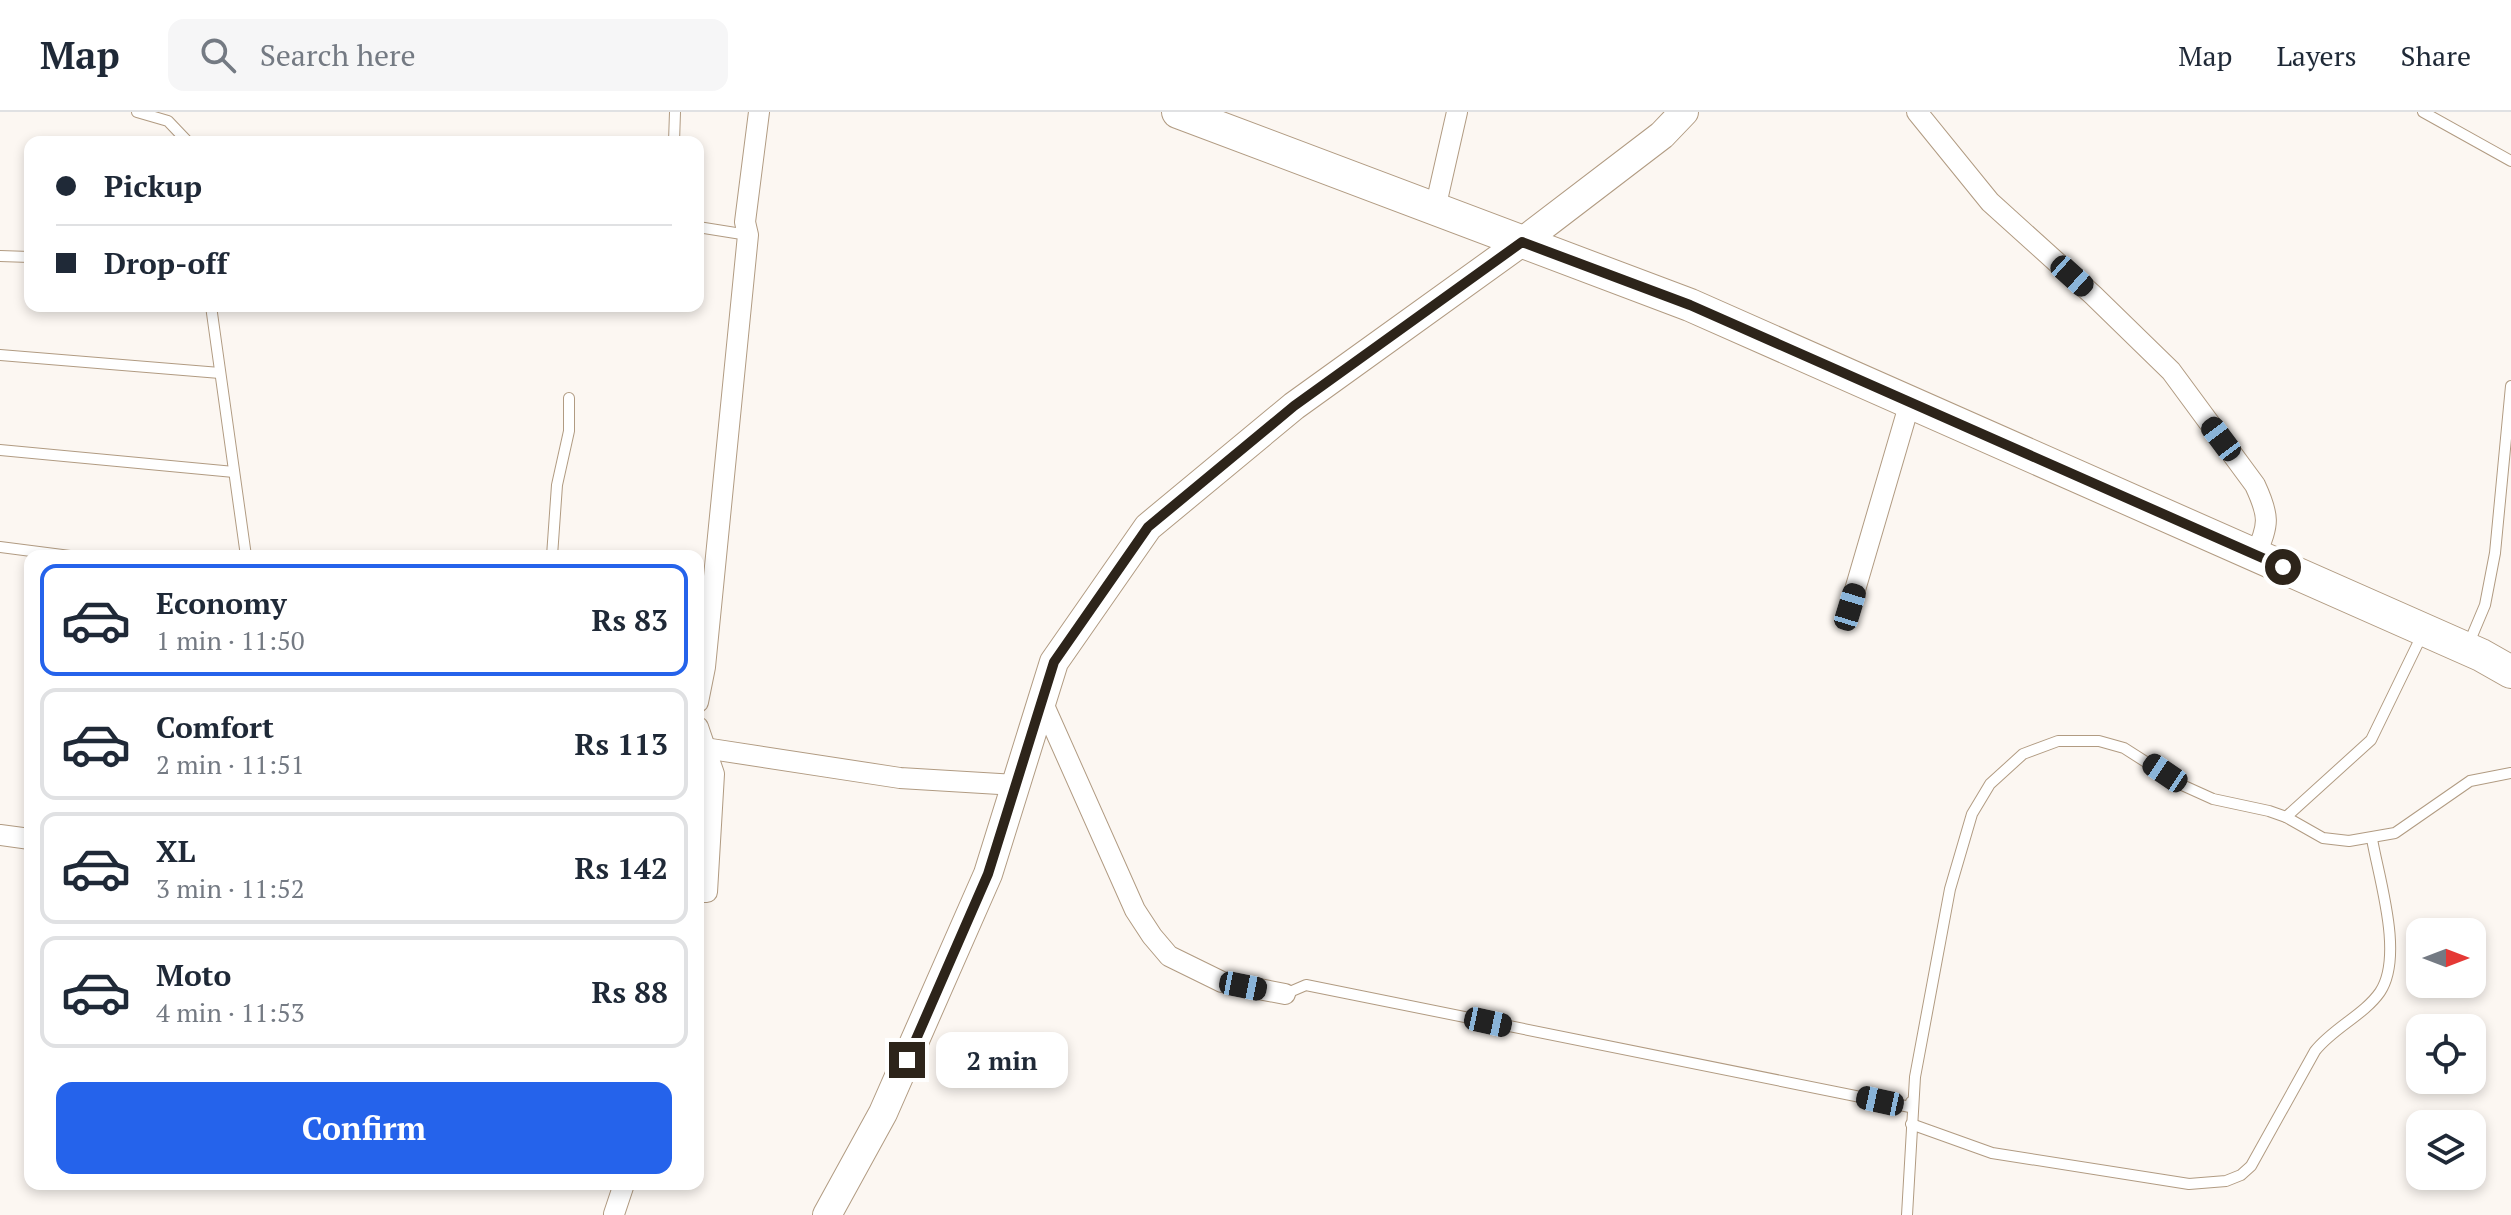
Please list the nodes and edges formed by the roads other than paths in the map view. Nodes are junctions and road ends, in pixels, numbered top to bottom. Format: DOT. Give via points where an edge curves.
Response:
graph roads {
  1 [pos="137,112"];
  2 [pos="675,112"];
  3 [pos="759,112"];
  4 [pos="1178,112"];
  5 [pos="1457,112"];
  6 [pos="1684,112"];
  7 [pos="1917,112"];
  8 [pos="2423,112"];
  9 [pos="182,136"];
  10 [pos="674,136"];
  11 [pos="2511,161"];
  12 [pos="1435,209"];
  13 [pos="704,228"];
  14 [pos="748,235"];
  15 [pos="1522,242"];
  16 [pos="0,256"];
  17 [pos="24,257"];
  18 [pos="212,312"];
  19 [pos="0,355"];
  20 [pos="220,373"];
  21 [pos="2511,386"];
  22 [pos="569,398"];
  23 [pos="1910,402"];
  24 [pos="0,450"];
  25 [pos="234,472"];
  26 [pos="0,547"];
  27 [pos="24,550"];
  28 [pos="245,550"];
  29 [pos="552,550"];
  30 [pos="2255,555"];
  31 [pos="1850,607"];
  32 [pos="2425,630"];
  33 [pos="704,641"];
  34 [pos="2467,649"];
  35 [pos="2511,672"];
  36 [pos="1042,701"];
  37 [pos="704,747"];
  38 [pos="704,752"];
  39 [pos="2511,773"];
  40 [pos="1016,785"];
  41 [pos="2286,817"];
  42 [pos="0,835"];
  43 [pos="24,838"];
  44 [pos="2372,839"];
  45 [pos="704,892"];
  46 [pos="1285,994"];
  47 [pos="1913,1096"];
  48 [pos="1911,1124"];
  49 [pos="622,1190"];
  50 [pos="614,1214"];
  51 [pos="827,1215"];
  52 [pos="1907,1215"];
  1 -- 9 [label="lane" via="168,121"];
  2 -- 10 [label="lane"];
  3 -- 14 [label="street" via="745,222"];
  4 -- 12 [label="main road"];
  5 -- 12 [label="street"];
  6 -- 15 [label="street" via="1662,135"];
  7 -- 30 [label="street" via="1990,202 2171,371 2255,485 2267,521"];
  8 -- 11 [label="lane"];
  12 -- 15 [label="main road"];
  13 -- 14 [label="lane"];
  14 -- 33 [label="street"];
  15 -- 23 [label="main road" via="1690,305"];
  15 -- 36 [label="street" via="1294,406 1148,527 1054,662"];
  16 -- 17 [label="lane"];
  18 -- 20 [label="lane"];
  19 -- 20 [label="lane"];
  20 -- 25 [label="lane"];
  21 -- 34 [label="lane" via="2495,553 2485,605"];
  22 -- 29 [label="lane"];
  23 -- 30 [label="main road"];
  23 -- 31 [label="street"];
  24 -- 25 [label="lane"];
  25 -- 28 [label="lane"];
  26 -- 27 [label="lane"];
  30 -- 32 [label="main road"];
  32 -- 34 [label="main road"];
  32 -- 41 [label="lane" via="2371,740"];
  34 -- 35 [label="main road"];
  36 -- 40 [label="street"];
  36 -- 46 [label="street" via="1135,910 1152,936 1169,956 1222,982"];
  37 -- 40 [label="street" via="900,778"];
  38 -- 45 [label="street" via="714,774"];
  39 -- 44 [label="lane" via="2470,781 2395,833"];
  40 -- 51 [label="street" via="982,889 883,1113"];
  41 -- 44 [label="lane" via="2323,838"];
  41 -- 47 [label="lane" via="2213,799 2124,748 2099,741 2058,741 2023,754 1990,784 1972,814 1950,889"];
  42 -- 43 [label="street"];
  44 -- 48 [label="lane" via="2390,943 2388,971 2368,1005 2315,1051 2241,1175 2189,1184 1992,1153"];
  46 -- 47 [label="lane" via="1306,985 1910,1107"];
  47 -- 48 [label="lane"];
  48 -- 52 [label="lane"];
  49 -- 50 [label="street"];
}
